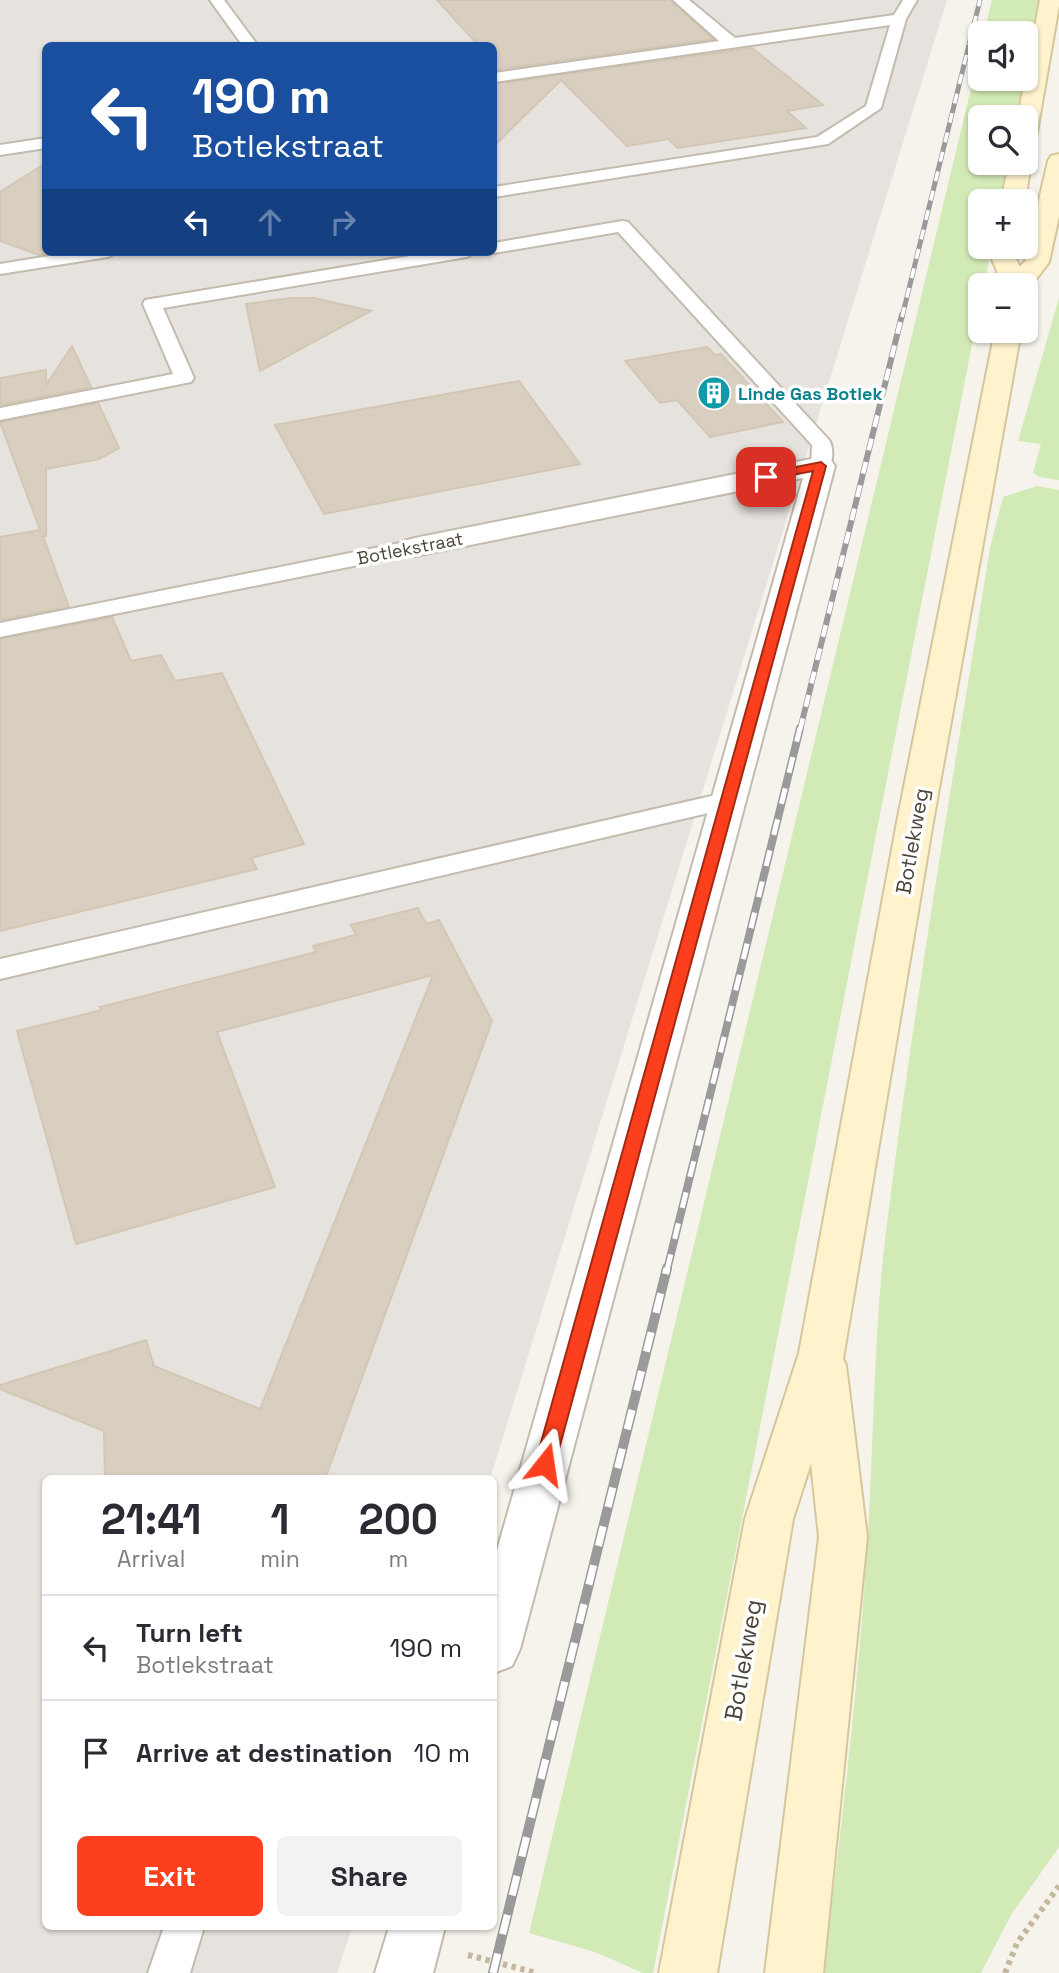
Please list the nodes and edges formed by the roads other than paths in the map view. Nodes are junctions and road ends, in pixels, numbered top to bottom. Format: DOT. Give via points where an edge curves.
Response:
graph roads {
  1 [pos="216,0"];
  2 [pos="680,0"];
  3 [pos="911,0"];
  4 [pos="1050,0"];
  5 [pos="899,19"];
  6 [pos="248,42"];
  7 [pos="730,42"];
  8 [pos="497,78"];
  9 [pos="1031,105"];
  10 [pos="42,144"];
  11 [pos="0,150"];
  12 [pos="1059,161"];
  13 [pos="497,192"];
  14 [pos="497,247"];
  15 [pos="83,256"];
  16 [pos="443,256"];
  17 [pos="0,269"];
  18 [pos="1027,273"];
  19 [pos="1006,343"];
  20 [pos="0,414"];
  21 [pos="821,466"];
  22 [pos="415,547"];
  23 [pos="0,630"];
  24 [pos="729,800"];
  25 [pos="0,969"];
  26 [pos="822,1353"];
  27 [pos="497,1639"];
  28 [pos="183,1930"];
  29 [pos="169,1973"];
  30 [pos="688,1973"];
  31 [pos="794,1973"];
  1 -- 6 [label="lane"];
  2 -- 7 [label="lane"];
  3 -- 5 [label="lane"];
  4 -- 9 [label="main road"];
  5 -- 7 [label="lane"];
  5 -- 13 [label="lane" via="873,108 822,141"];
  7 -- 8 [label="lane"];
  10 -- 11 [label="lane"];
  12 -- 18 [label="main road" via="1037,262"];
  14 -- 21 [label="lane" via="622,226 822,444"];
  15 -- 17 [label="lane"];
  16 -- 20 [label="lane" via="152,304 184,378"];
  19 -- 26 [label="main road, Botlekweg" via="915,822"];
  21 -- 22 [label="street, Botlekstraat"];
  21 -- 24 [label="street"];
  22 -- 23 [label="lane, Botlekstraat"];
  24 -- 25 [label="lane"];
  24 -- 27 [label="street"];
  26 -- 30 [label="main road, Botlekweg" via="769,1519"];
  26 -- 31 [label="main road, Botlekweg" via="843,1538"];
  28 -- 29 [label="lane"];
}
